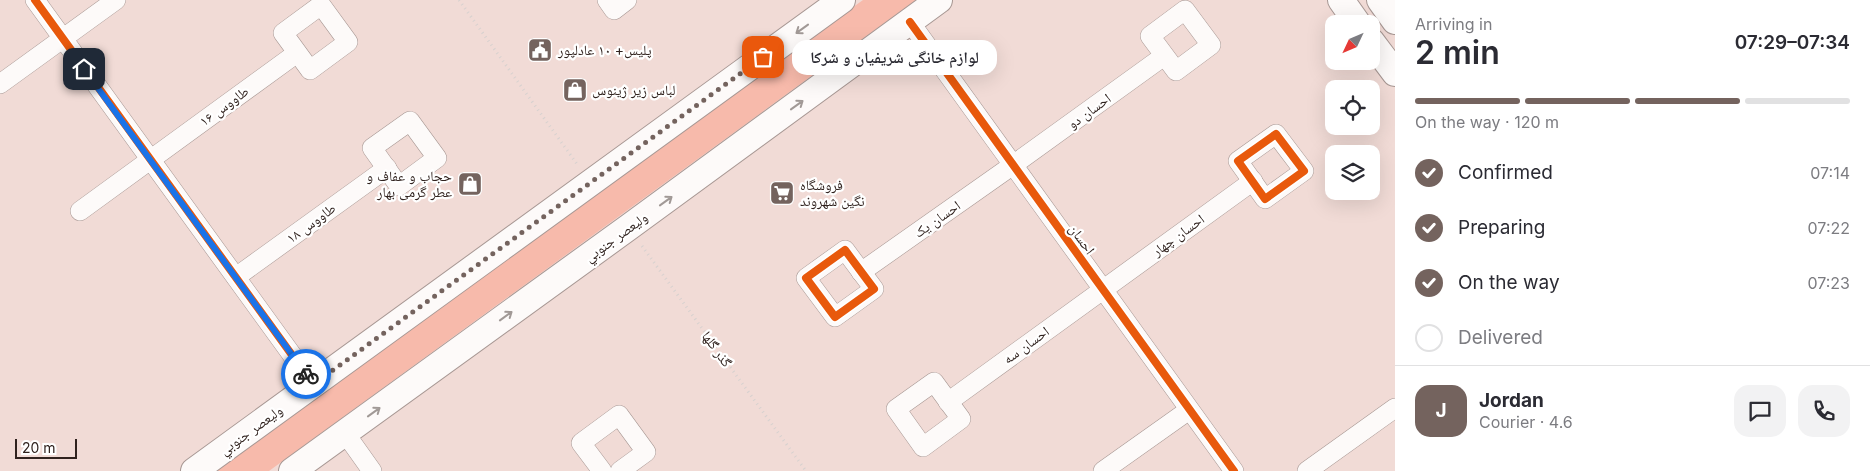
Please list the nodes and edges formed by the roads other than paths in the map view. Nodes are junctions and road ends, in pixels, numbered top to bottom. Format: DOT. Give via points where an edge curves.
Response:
graph roads {
  1 [pos="35,0"];
  2 [pos="116,0"];
  3 [pos="606,0"];
  4 [pos="627,0"];
  5 [pos="842,0"];
  6 [pos="939,0"];
  7 [pos="1341,0"];
  8 [pos="1380,0"];
  9 [pos="1352,15"];
  10 [pos="1395,21"];
  11 [pos="910,22"];
  12 [pos="63,38"];
  13 [pos="297,53"];
  14 [pos="1380,53"];
  15 [pos="1164,56"];
  16 [pos="1395,73"];
  17 [pos="0,84"];
  18 [pos="150,159"];
  19 [pos="1014,165"];
  20 [pos="387,168"];
  21 [pos="1252,181"];
  22 [pos="80,211"];
  23 [pos="861,272"];
  24 [pos="236,277"];
  25 [pos="1103,289"];
  26 [pos="314,384"];
  27 [pos="948,402"];
  28 [pos="1395,408"];
  29 [pos="1189,410"];
  30 [pos="345,433"];
  31 [pos="594,468"];
  32 [pos="194,471"];
  33 [pos="292,471"];
  34 [pos="372,471"];
  35 [pos="620,471"];
  36 [pos="1103,471"];
  37 [pos="1234,471"];
  38 [pos="1307,471"];
  1 -- 12 [label="street"];
  2 -- 12 [label="street"];
  3 -- 4 [label="street" via="614,10"];
  5 -- 26 [label="main road, وليعصر جنوبي, one-way"];
  6 -- 11 [label="main road, وليعصر جنوبي"];
  7 -- 9 [label="main road"];
  8 -- 10 [label="main road"];
  11 -- 19 [label="street, احسان"];
  30 -- 11 [label="main road, وليعصر جنوبي, one-way"];
  12 -- 17 [label="street"];
  12 -- 18 [label="street"];
  13 -- 18 [label="street, طاووس ۱۶"];
  14 -- 16 [label="main road"];
  15 -- 19 [label="street, احسان دو"];
  18 -- 22 [label="street, طاووس ۱۶"];
  18 -- 24 [label="street"];
  19 -- 23 [label="street, احسان یک"];
  19 -- 25 [label="street, احسان"];
  20 -- 24 [label="street, طاووس ۱۸"];
  21 -- 25 [label="street, احسان چهار"];
  24 -- 26 [label="street"];
  25 -- 27 [label="street, احسان سه"];
  25 -- 29 [label="street, احسان"];
  26 -- 32 [label="main road, وليعصر جنوبي"];
  28 -- 38 [label="street"];
  29 -- 36 [label="street"];
  29 -- 37 [label="street, احسان"];
  30 -- 33 [label="main road, وليعصر جنوبي"];
  30 -- 34 [label="street"];
  31 -- 35 [label="street" via="581,442 619,415 646,452"];
}
